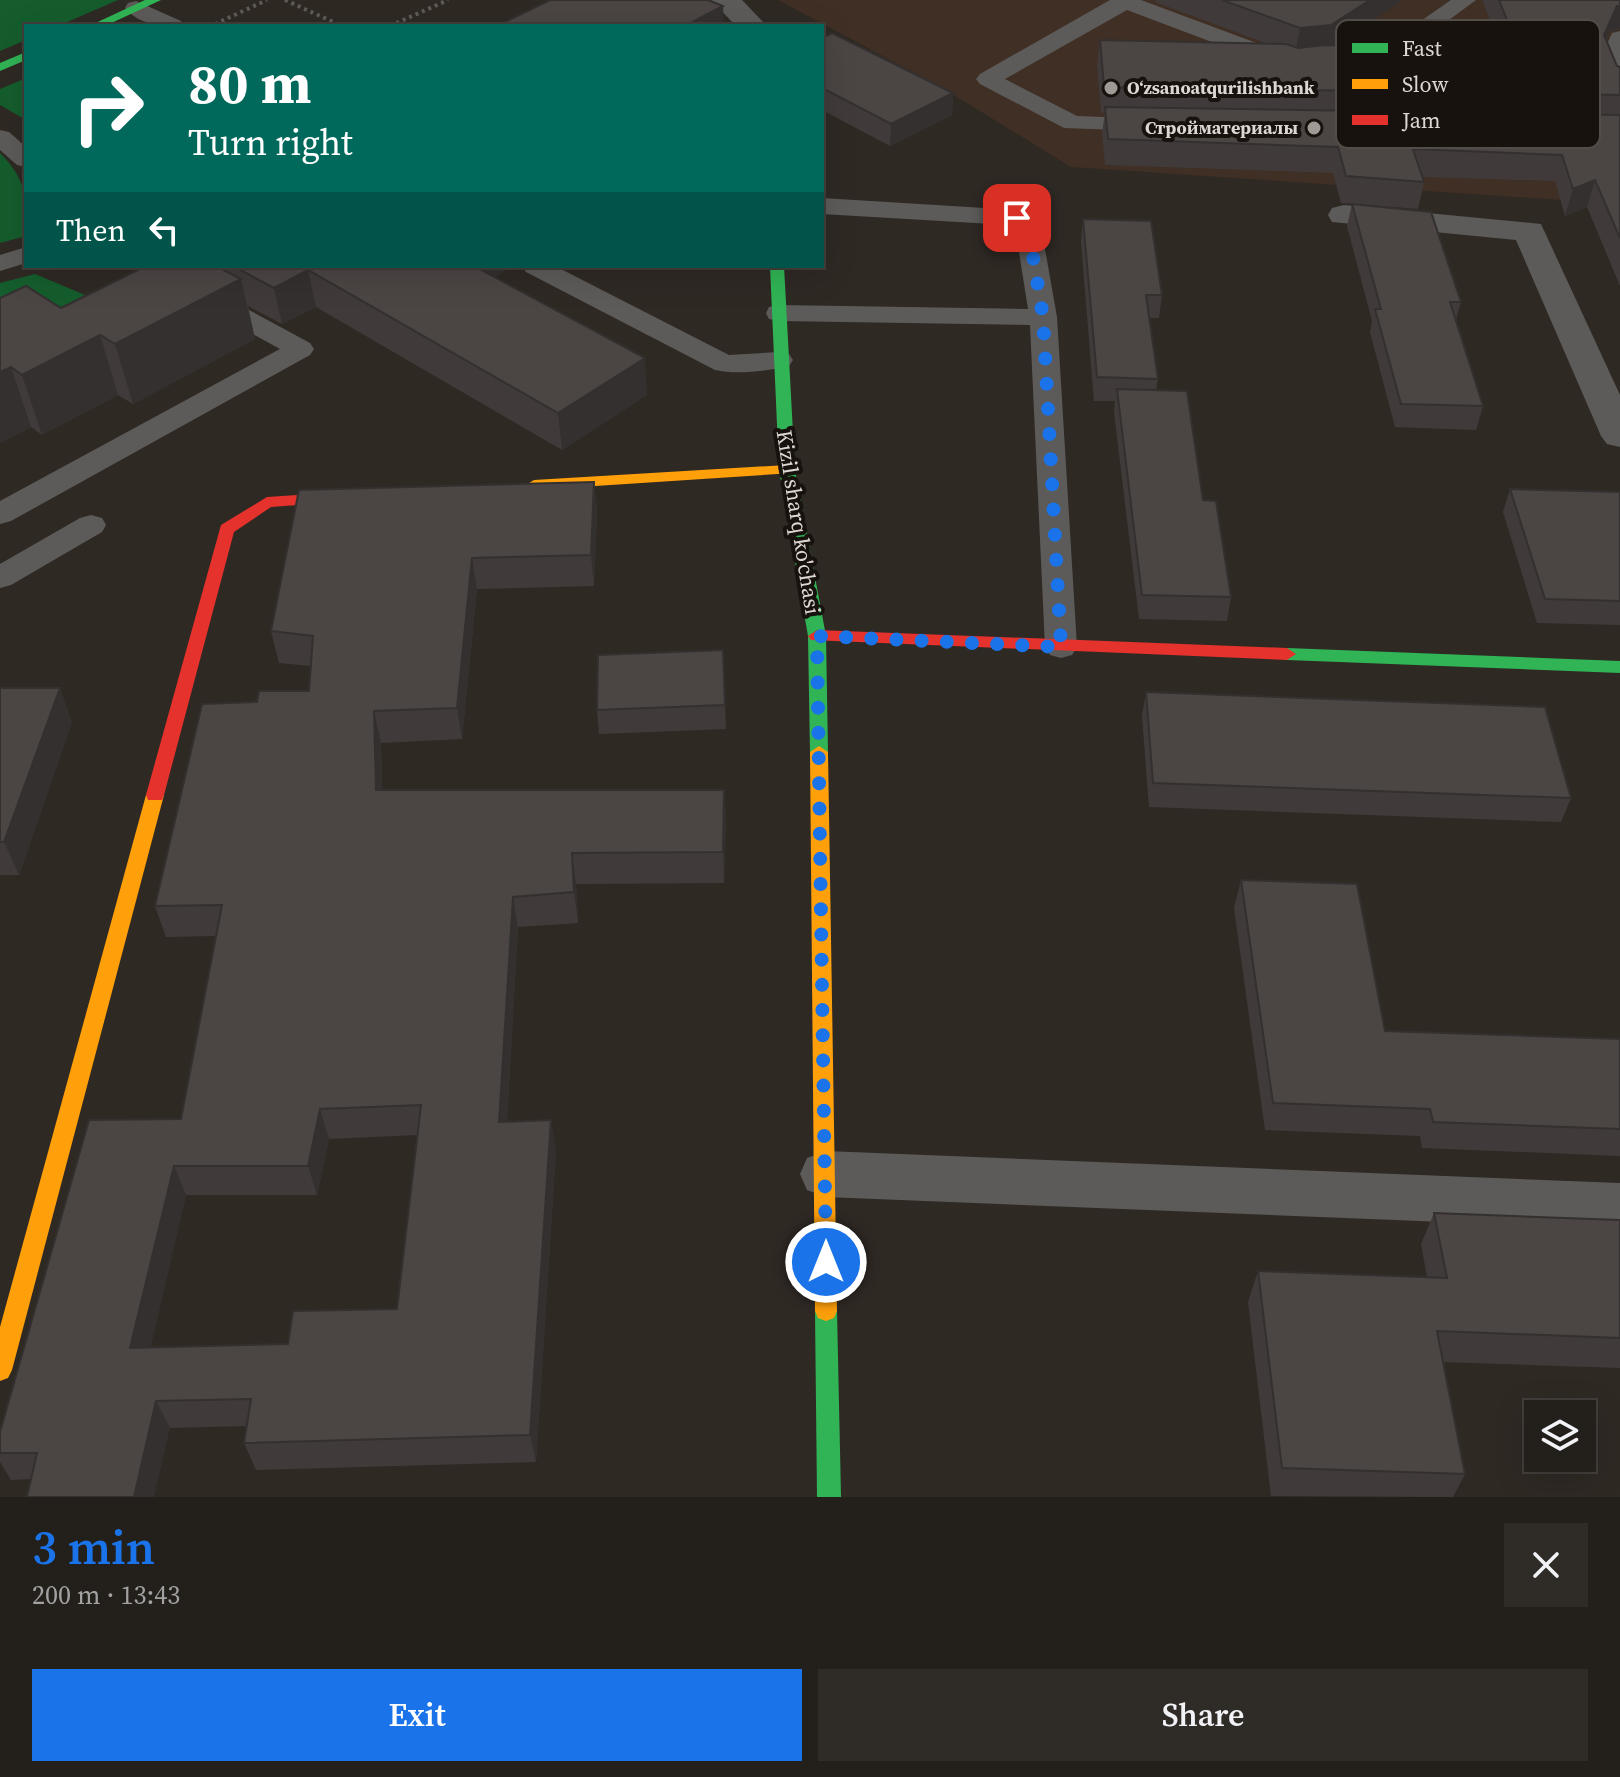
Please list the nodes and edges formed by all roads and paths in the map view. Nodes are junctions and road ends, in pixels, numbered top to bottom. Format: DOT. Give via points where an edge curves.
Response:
graph roads {
  1 [pos="267,0"];
  2 [pos="285,0"];
  3 [pos="448,0"];
  4 [pos="725,0"];
  5 [pos="1465,0"];
  6 [pos="1124,1"];
  7 [pos="146,4"];
  8 [pos="1436,20"];
  9 [pos="100,24"];
  10 [pos="171,24"];
  11 [pos="214,24"];
  12 [pos="338,24"];
  13 [pos="394,24"];
  14 [pos="751,24"];
  15 [pos="1620,38"];
  16 [pos="24,57"];
  17 [pos="1336,60"];
  18 [pos="1324,61"];
  19 [pos="1293,64"];
  20 [pos="0,67"];
  21 [pos="1620,86"];
  22 [pos="1166,124"];
  23 [pos="0,137"];
  24 [pos="24,158"];
  25 [pos="824,206"];
  26 [pos="1344,215"];
  27 [pos="24,256"];
  28 [pos="0,263"];
  29 [pos="153,268"];
  30 [pos="539,268"];
  31 [pos="777,268"];
  32 [pos="779,313"];
  33 [pos="1043,317"];
  34 [pos="779,360"];
  35 [pos="1620,436"];
  36 [pos="787,470"];
  37 [pos="519,486"];
  38 [pos="377,495"];
  39 [pos="0,514"];
  40 [pos="91,525"];
  41 [pos="0,578"];
  42 [pos="817,636"];
  43 [pos="1061,647"];
  44 [pos="1620,667"];
  45 [pos="826,1174"];
  46 [pos="1620,1206"];
  47 [pos="0,1370"];
  48 [pos="829,1497"];
  1 -- 11 [label="path"];
  2 -- 12 [label="path"];
  3 -- 13 [label="path"];
  4 -- 14 [label="street"];
  5 -- 8 [label="lane"];
  6 -- 19 [label="lane"];
  6 -- 22 [label="lane" via="988,79 1072,123"];
  7 -- 9 [label="street"];
  7 -- 10 [label="lane"];
  15 -- 21 [label="lane" via="1610,62"];
  16 -- 20 [label="street"];
  17 -- 18 [label="lane"];
  23 -- 24 [label="lane"];
  25 -- 33 [label="lane" via="1017,218 1029,232"];
  26 -- 35 [label="street" via="1529,231"];
  27 -- 28 [label="lane"];
  29 -- 39 [label="lane" via="300,349"];
  30 -- 34 [label="lane" via="725,364"];
  31 -- 32 [label="street, Kizil sharq ko'chasi"];
  32 -- 33 [label="lane"];
  32 -- 34 [label="street, Kizil sharq ko'chasi"];
  33 -- 43 [label="lane"];
  34 -- 36 [label="street, Kizil sharq ko'chasi"];
  36 -- 37 [label="street"];
  36 -- 42 [label="street, Kizil sharq ko'chasi"];
  38 -- 47 [label="street" via="267,502 227,529"];
  40 -- 41 [label="lane"];
  42 -- 43 [label="street"];
  42 -- 45 [label="street, Kizil sharq ko'chasi"];
  43 -- 44 [label="street"];
  45 -- 46 [label="street"];
  45 -- 48 [label="street, Kizil sharq ko'chasi"];
}
